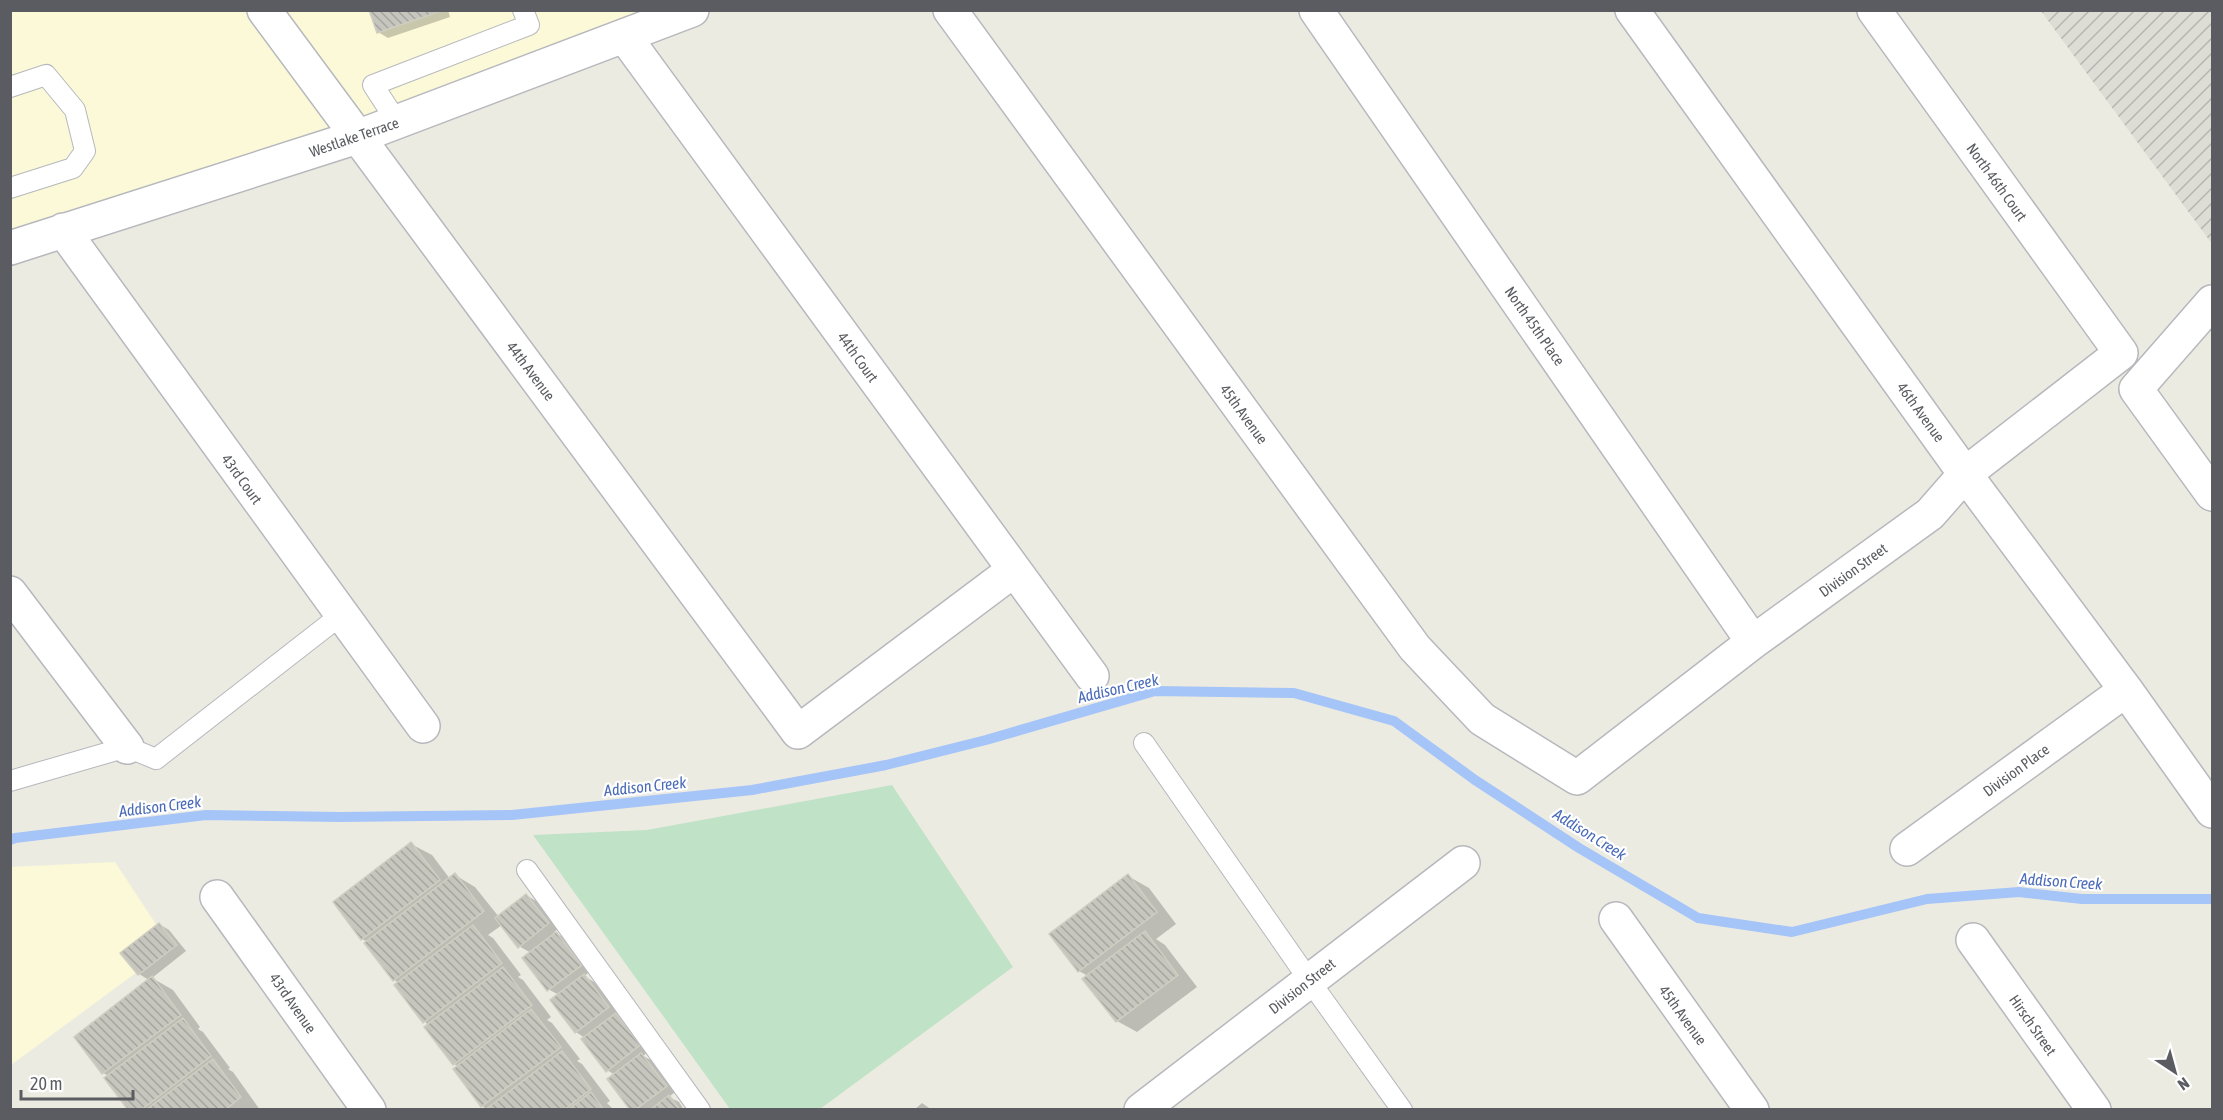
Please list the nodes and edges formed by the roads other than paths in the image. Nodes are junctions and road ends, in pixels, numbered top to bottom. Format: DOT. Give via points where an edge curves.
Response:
graph roads {
  1 [pos="264,10"];
  2 [pos="523,10"];
  3 [pos="692,10"];
  4 [pos="950,10"];
  5 [pos="1316,10"];
  6 [pos="1632,10"];
  7 [pos="1874,10"];
  8 [pos="625,37"];
  9 [pos="10,87"];
  10 [pos="397,122"];
  11 [pos="357,137"];
  12 [pos="10,188"];
  13 [pos="63,230"];
  14 [pos="10,248"];
  15 [pos="2212,302"];
  16 [pos="2121,353"];
  17 [pos="1965,474"];
  18 [pos="2212,494"];
  19 [pos="1014,570"];
  20 [pos="10,593"];
  21 [pos="341,615"];
  22 [pos="1753,642"];
  23 [pos="1092,676"];
  24 [pos="2126,690"];
  25 [pos="423,726"];
  26 [pos="1144,743"];
  27 [pos="127,747"];
  28 [pos="1577,778"];
  29 [pos="10,781"];
  30 [pos="2212,811"];
  31 [pos="1907,849"];
  32 [pos="1463,863"];
  33 [pos="527,870"];
  34 [pos="217,897"];
  35 [pos="1616,919"];
  36 [pos="1973,940"];
  37 [pos="1309,980"];
  38 [pos="369,1110"];
  39 [pos="700,1110"];
  40 [pos="1141,1110"];
  41 [pos="1402,1110"];
  42 [pos="1752,1110"];
  43 [pos="2094,1110"];
  1 -- 11 [label="street, 44th Avenue"];
  2 -- 10 [label="lane" via="529,25 373,85"];
  3 -- 8 [label="street, Westlake Terrace"];
  4 -- 28 [label="street, 45th Avenue" via="1415,648 1482,719"];
  5 -- 22 [label="street, North 45th Place"];
  6 -- 17 [label="street, 46th Avenue"];
  7 -- 16 [label="street, North 46th Court"];
  8 -- 10 [label="street, Westlake Terrace"];
  8 -- 19 [label="street, 44th Court"];
  9 -- 12 [label="lane" via="46,75 75,110 85,151 73,168"];
  10 -- 11 [label="street, Westlake Terrace"];
  11 -- 13 [label="street, Westlake Terrace"];
  11 -- 19 [label="street, 44th Avenue" via="798,732"];
  13 -- 14 [label="street, Westlake Terrace"];
  13 -- 21 [label="street, 43rd Court"];
  15 -- 18 [label="street" via="2136,389"];
  16 -- 17 [label="street, Division Street"];
  17 -- 22 [label="street, Division Street" via="1930,514"];
  17 -- 24 [label="street, 46th Avenue"];
  19 -- 23 [label="street, 44th Court"];
  20 -- 27 [label="street"];
  21 -- 25 [label="street, 43rd Court"];
  21 -- 27 [label="lane" via="156,759"];
  22 -- 28 [label="street, Division Street"];
  24 -- 30 [label="street, 46th Avenue"];
  24 -- 31 [label="street, Division Place"];
  26 -- 37 [label="lane"];
  27 -- 29 [label="lane"];
  32 -- 37 [label="street, Division Street"];
  33 -- 39 [label="lane"];
  34 -- 38 [label="street, 43rd Avenue"];
  35 -- 42 [label="street, 45th Avenue"];
  36 -- 43 [label="street, Hirsch Street"];
  37 -- 40 [label="street, Division Street"];
  37 -- 41 [label="lane"];
}
